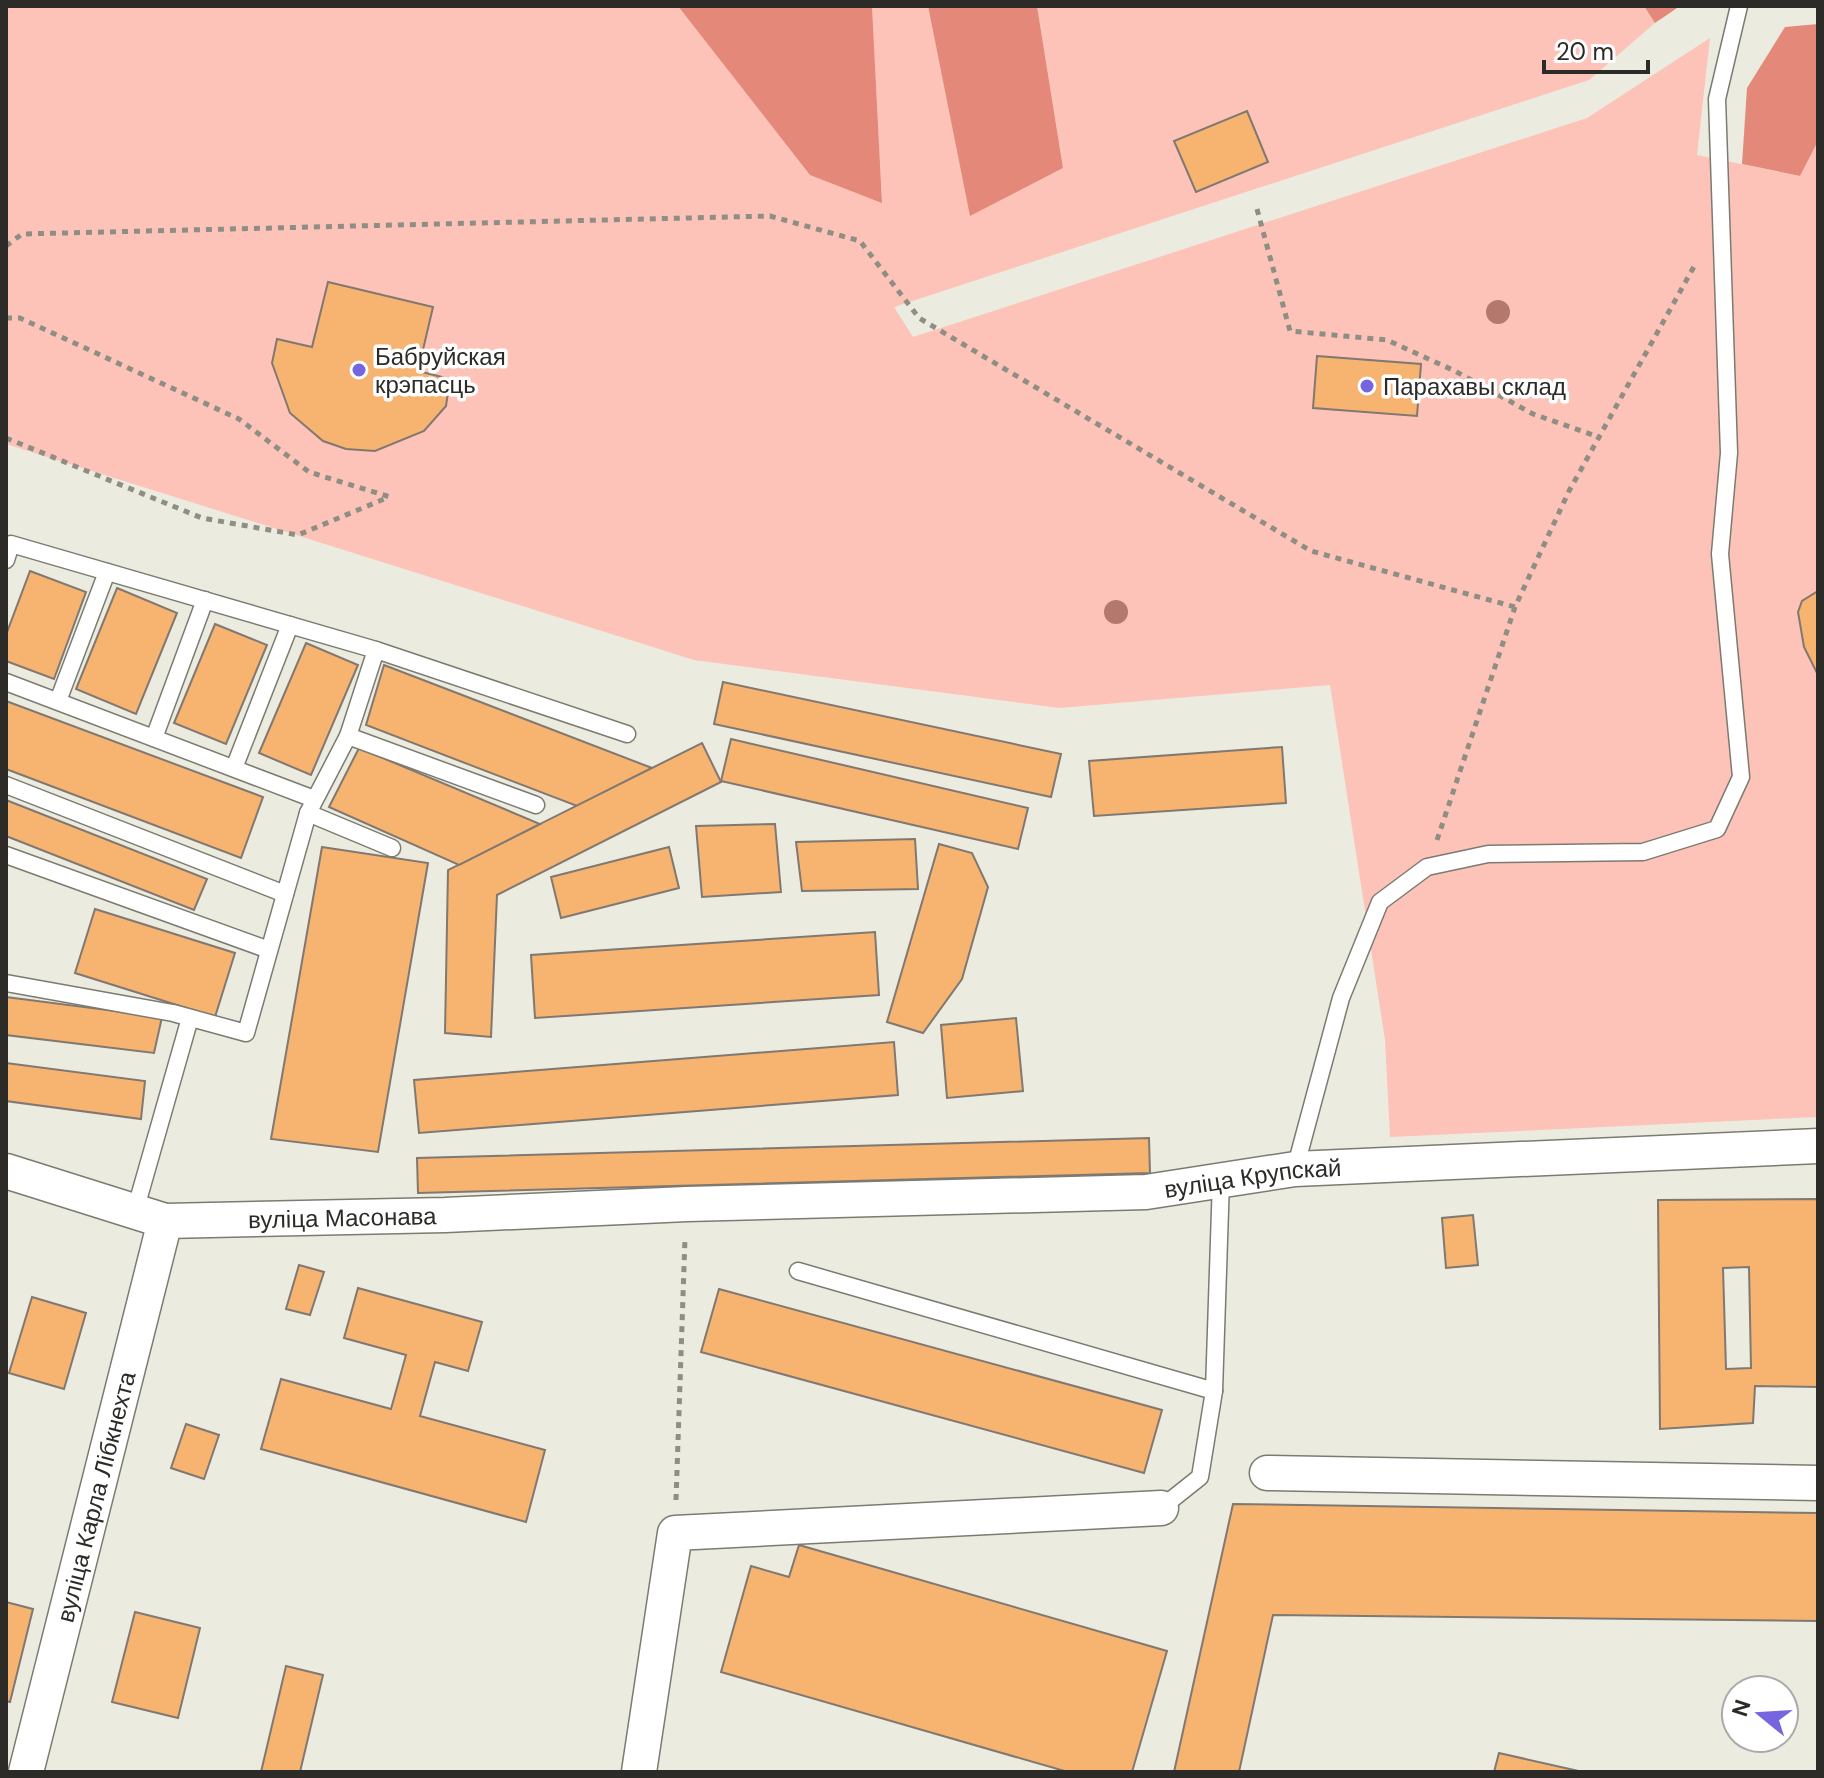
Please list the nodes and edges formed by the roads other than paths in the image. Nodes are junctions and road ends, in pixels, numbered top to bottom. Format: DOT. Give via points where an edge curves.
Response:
graph roads {
  1 [pos="1739,6"];
  2 [pos="6,560"];
  3 [pos="107,572"];
  4 [pos="205,600"];
  5 [pos="290,625"];
  6 [pos="376,650"];
  7 [pos="6,682"];
  8 [pos="58,701"];
  9 [pos="627,734"];
  10 [pos="348,736"];
  11 [pos="154,738"];
  12 [pos="234,768"];
  13 [pos="6,785"];
  14 [pos="536,805"];
  15 [pos="311,806"];
  16 [pos="392,848"];
  17 [pos="6,855"];
  18 [pos="285,894"];
  19 [pos="269,950"];
  20 [pos="6,983"];
  21 [pos="190,1018"];
  22 [pos="1818,1146"];
  23 [pos="1295,1169"];
  24 [pos="6,1171"];
  25 [pos="1221,1180"];
  26 [pos="687,1204"];
  27 [pos="150,1216"];
  28 [pos="798,1271"];
  29 [pos="1214,1391"];
  30 [pos="1267,1473"];
  31 [pos="1818,1483"];
  32 [pos="1161,1508"];
  33 [pos="26,1772"];
  34 [pos="639,1772"];
  1 -- 23 [label="lane" via="1717,99 1729,453 1720,554 1741,777 1717,829 1643,852 1488,854 1427,867 1380,902 1341,998"];
  2 -- 3 [label="lane" via="11,544"];
  3 -- 4 [label="lane"];
  3 -- 8 [label="lane"];
  4 -- 5 [label="lane"];
  4 -- 11 [label="lane"];
  5 -- 6 [label="lane"];
  5 -- 12 [label="lane"];
  6 -- 9 [label="lane"];
  6 -- 10 [label="lane"];
  7 -- 8 [label="lane"];
  8 -- 11 [label="lane"];
  10 -- 14 [label="lane"];
  10 -- 15 [label="lane"];
  11 -- 12 [label="lane"];
  12 -- 15 [label="lane"];
  13 -- 18 [label="lane"];
  15 -- 16 [label="lane"];
  15 -- 18 [label="lane"];
  17 -- 19 [label="lane"];
  18 -- 19 [label="lane"];
  19 -- 21 [label="lane" via="246,1033"];
  20 -- 21 [label="lane"];
  21 -- 27 [label="lane"];
  22 -- 23 [label="street, вуліца Крупскай"];
  23 -- 25 [label="street, вуліца Крупскай"];
  24 -- 27 [label="street, вуліца Масонава"];
  25 -- 26 [label="street, вуліца Крупскай" via="1146,1192"];
  25 -- 29 [label="lane"];
  26 -- 27 [label="street, вуліца Масонава" via="445,1215"];
  27 -- 33 [label="street, вуліца Карла Лібкнехта"];
  28 -- 29 [label="lane"];
  29 -- 32 [label="lane" via="1200,1477"];
  30 -- 31 [label="street"];
  32 -- 34 [label="street" via="675,1533"];
}
